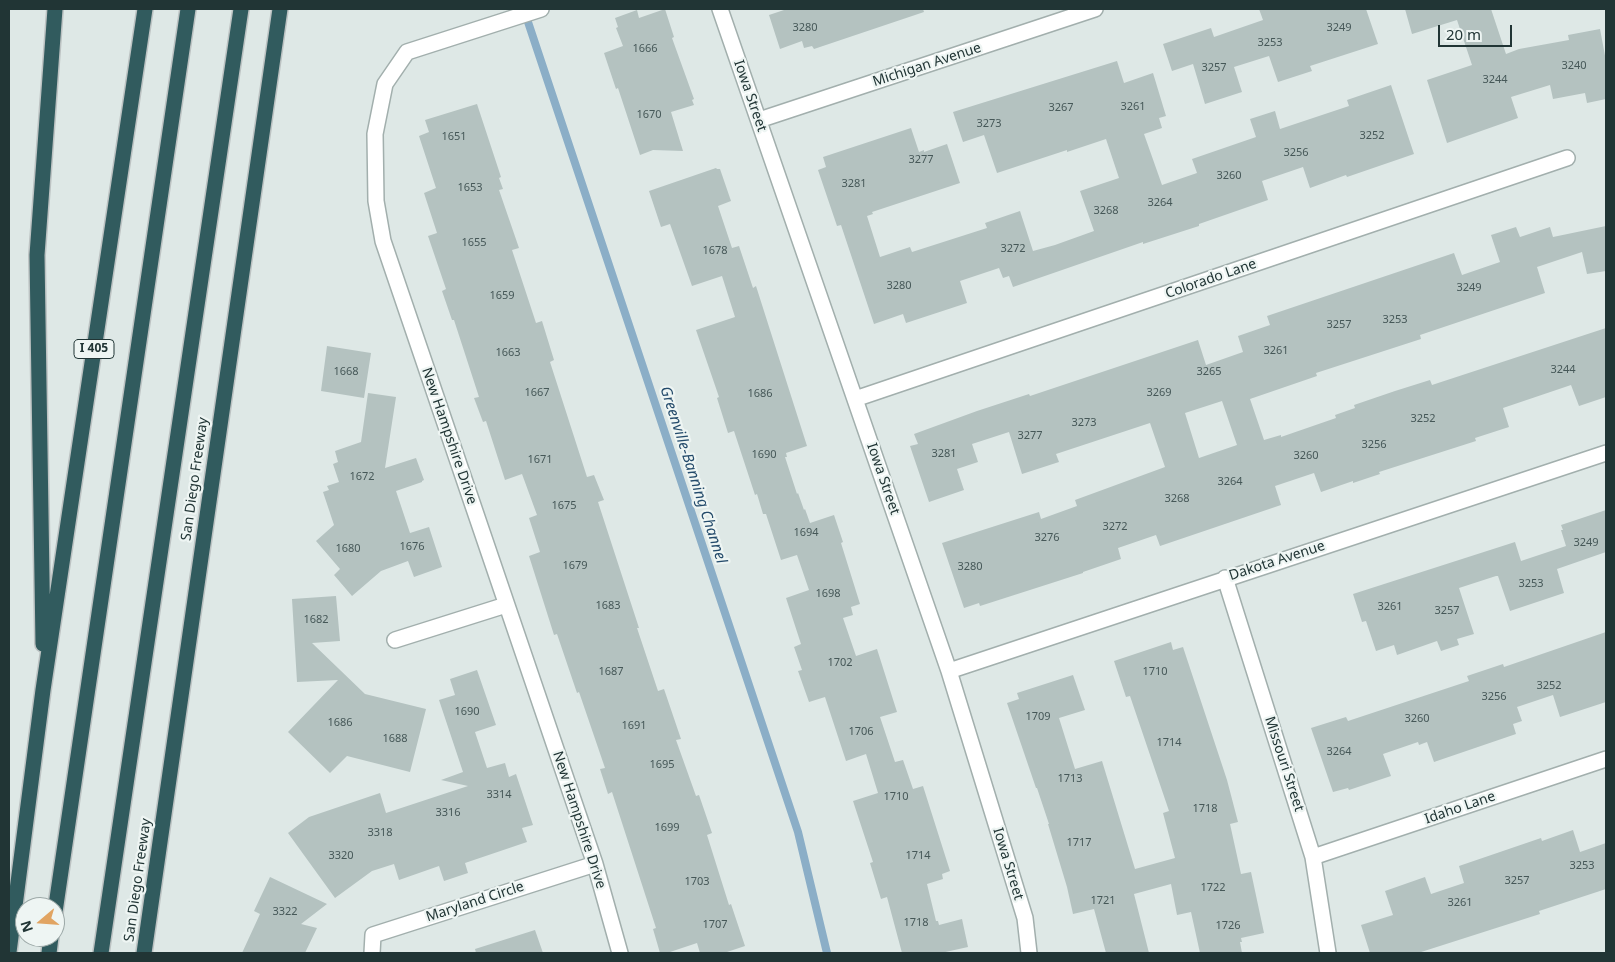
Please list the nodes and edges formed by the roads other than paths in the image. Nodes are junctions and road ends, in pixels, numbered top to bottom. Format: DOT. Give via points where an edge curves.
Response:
graph roads {
  1 [pos="55,9"];
  2 [pos="144,9"];
  3 [pos="188,9"];
  4 [pos="241,9"];
  5 [pos="280,9"];
  6 [pos="541,9"];
  7 [pos="720,9"];
  8 [pos="1095,9"];
  9 [pos="759,120"];
  10 [pos="1568,158"];
  11 [pos="855,399"];
  12 [pos="1606,452"];
  13 [pos="1225,578"];
  14 [pos="506,605"];
  15 [pos="395,640"];
  16 [pos="949,671"];
  17 [pos="44,690"];
  18 [pos="1606,759"];
  19 [pos="1313,857"];
  20 [pos="595,864"];
  21 [pos="57,897"];
  22 [pos="9,952"];
  23 [pos="101,953"];
  24 [pos="144,953"];
  25 [pos="372,953"];
  26 [pos="620,953"];
  27 [pos="1029,953"];
  28 [pos="1328,953"];
  1 -- 17 [label="highway" via="37,255"];
  2 -- 17 [label="highway, I 405"];
  3 -- 21 [label="highway"];
  4 -- 23 [label="highway"];
  5 -- 24 [label="highway, San Diego Freeway"];
  6 -- 14 [label="street, New Hampshire Drive" via="407,52 385,84 375,134 376,201 383,241"];
  7 -- 9 [label="street, Iowa Street"];
  8 -- 9 [label="street, Michigan Avenue"];
  9 -- 11 [label="street, Iowa Street"];
  10 -- 11 [label="street, Colorado Lane"];
  11 -- 16 [label="street, Iowa Street"];
  12 -- 13 [label="street, Dakota Avenue"];
  13 -- 16 [label="street, Dakota Avenue"];
  13 -- 19 [label="street, Missouri Street"];
  14 -- 15 [label="street"];
  14 -- 20 [label="street, New Hampshire Drive"];
  16 -- 27 [label="street, Iowa Street" via="1025,918"];
  17 -- 22 [label="highway, I 405"];
  18 -- 19 [label="street, Idaho Lane"];
  19 -- 28 [label="street, Missouri Street"];
  20 -- 25 [label="street, Maryland Circle" via="373,935"];
  20 -- 26 [label="street, New Hampshire Drive"];
}
